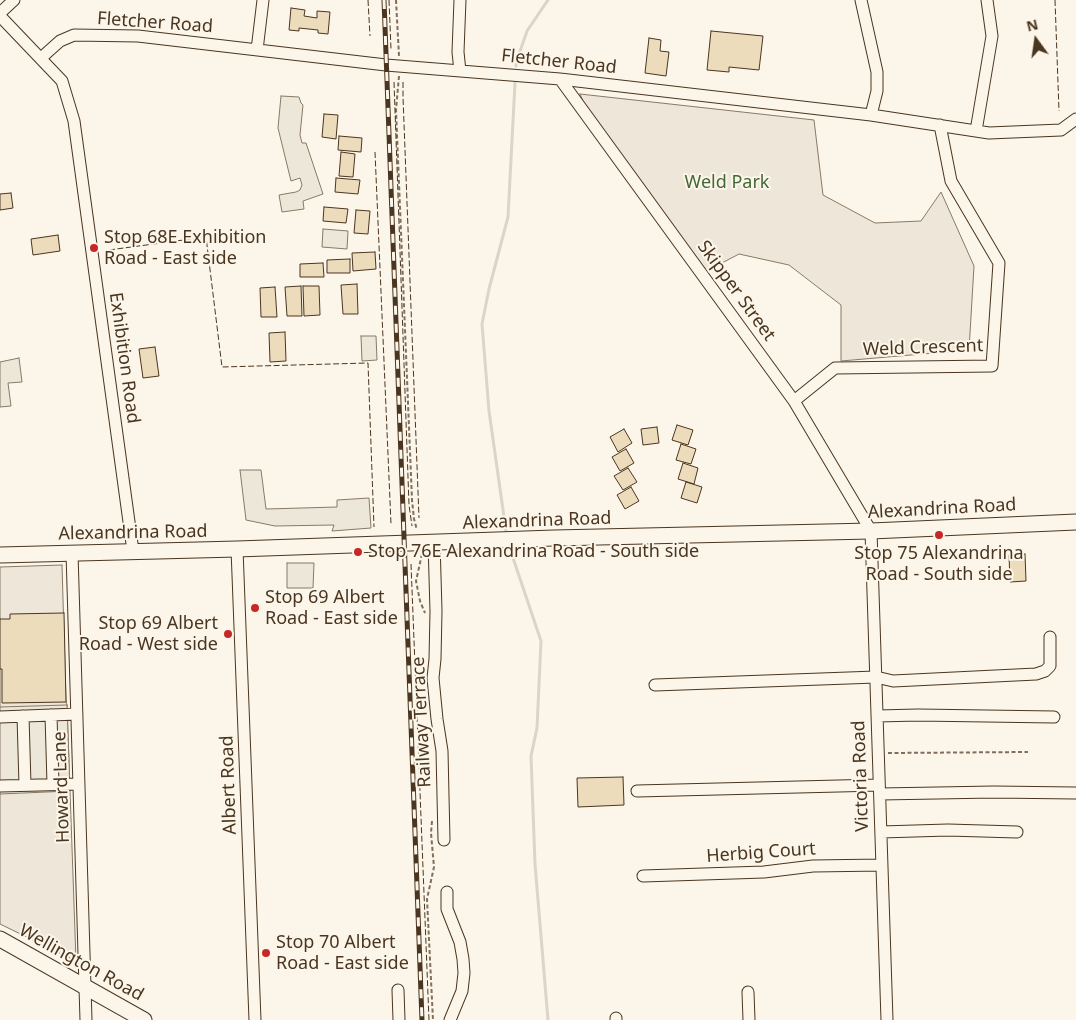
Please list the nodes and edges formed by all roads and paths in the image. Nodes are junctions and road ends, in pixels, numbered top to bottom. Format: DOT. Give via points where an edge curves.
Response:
graph roads {
  1 [pos="14,0"];
  2 [pos="264,0"];
  3 [pos="396,0"];
  4 [pos="460,0"];
  5 [pos="861,0"];
  6 [pos="987,0"];
  7 [pos="0,15"];
  8 [pos="257,50"];
  9 [pos="41,58"];
  10 [pos="399,66"];
  11 [pos="460,70"];
  12 [pos="560,79"];
  13 [pos="871,115"];
  14 [pos="1076,119"];
  15 [pos="940,125"];
  16 [pos="976,131"];
  17 [pos="794,401"];
  18 [pos="1076,522"];
  19 [pos="871,532"];
  20 [pos="427,542"];
  21 [pos="237,549"];
  22 [pos="133,551"];
  23 [pos="72,553"];
  24 [pos="0,555"];
  25 [pos="427,619"];
  26 [pos="1050,637"];
  27 [pos="876,677"];
  28 [pos="655,685"];
  29 [pos="77,714"];
  30 [pos="51,715"];
  31 [pos="23,716"];
  32 [pos="877,716"];
  33 [pos="1054,716"];
  34 [pos="0,717"];
  35 [pos="1028,752"];
  36 [pos="878,753"];
  37 [pos="53,784"];
  38 [pos="79,784"];
  39 [pos="25,785"];
  40 [pos="0,786"];
  41 [pos="879,789"];
  42 [pos="637,791"];
  43 [pos="1074,792"];
  44 [pos="432,814"];
  45 [pos="881,832"];
  46 [pos="1017,832"];
  47 [pos="444,840"];
  48 [pos="882,865"];
  49 [pos="643,876"];
  50 [pos="447,892"];
  51 [pos="0,939"];
  52 [pos="85,986"];
  53 [pos="398,990"];
  54 [pos="748,992"];
  55 [pos="86,1020"];
  56 [pos="144,1020"];
  57 [pos="256,1020"];
  58 [pos="399,1020"];
  59 [pos="432,1020"];
  60 [pos="450,1020"];
  61 [pos="749,1020"];
  62 [pos="887,1020"];
  1 -- 7 [label="street"];
  2 -- 8 [label="street"];
  3 -- 10 [label="path"];
  4 -- 11 [label="street"];
  5 -- 13 [label="street" via="877,72"];
  6 -- 16 [label="street" via="992,36"];
  7 -- 9 [label="street, Exhibition Road"];
  8 -- 9 [label="street, Fletcher Road" via="138,36 74,36 60,41"];
  8 -- 10 [label="street, Fletcher Road"];
  9 -- 22 [label="street, Exhibition Road" via="62,81 74,121"];
  10 -- 11 [label="street, Fletcher Road"];
  10 -- 20 [label="path" via="396,110 412,500 414,520"];
  11 -- 12 [label="street, Fletcher Road"];
  12 -- 13 [label="street, Fletcher Road"];
  12 -- 17 [label="street, Skipper Street"];
  13 -- 15 [label="street, Fletcher Road"];
  14 -- 16 [label="street, Fletcher Road" via="1061,130"];
  15 -- 16 [label="street, Fletcher Road"];
  15 -- 17 [label="street, Weld Crescent" via="951,181 999,263 992,366 835,368"];
  17 -- 19 [label="street, Skipper Street"];
  18 -- 19 [label="main road, Alexandrina Road"];
  19 -- 20 [label="main road, Alexandrina Road"];
  19 -- 27 [label="street, Victoria Road"];
  20 -- 21 [label="main road, Alexandrina Road"];
  20 -- 25 [label="path" via="416,581"];
  20 -- 47 [label="street, Railway Terrace" via="436,611 433,678 442,751"];
  21 -- 22 [label="main road, Alexandrina Road"];
  21 -- 57 [label="street, Albert Road"];
  22 -- 23 [label="main road, Alexandrina Road"];
  23 -- 24 [label="main road, Alexandrina Road"];
  23 -- 29 [label="street, Howard Lane"];
  26 -- 27 [label="street" via="1050,666 1041,673 893,681"];
  27 -- 28 [label="street"];
  27 -- 32 [label="street, Victoria Road"];
  29 -- 30 [label="street"];
  29 -- 38 [label="street, Howard Lane"];
  30 -- 31 [label="street"];
  30 -- 37 [label="street"];
  31 -- 34 [label="street"];
  31 -- 39 [label="street"];
  32 -- 33 [label="street"];
  32 -- 36 [label="street, Victoria Road"];
  35 -- 36 [label="path"];
  36 -- 41 [label="street, Victoria Road"];
  37 -- 38 [label="street"];
  37 -- 39 [label="street"];
  38 -- 52 [label="street, Howard Lane"];
  39 -- 40 [label="street"];
  41 -- 42 [label="street"];
  41 -- 43 [label="street"];
  41 -- 45 [label="street, Victoria Road"];
  44 -- 59 [label="path" via="434,867 427,899"];
  45 -- 46 [label="street"];
  45 -- 48 [label="street, Victoria Road"];
  48 -- 49 [label="street, Herbig Court"];
  48 -- 62 [label="street, Victoria Road"];
  50 -- 60 [label="street" via="447,909 464,959 462,992"];
  51 -- 52 [label="main road, Wellington Road"];
  52 -- 55 [label="street, Howard Lane"];
  52 -- 56 [label="main road, Wellington Road"];
  53 -- 58 [label="street"];
  54 -- 61 [label="street"];
}
